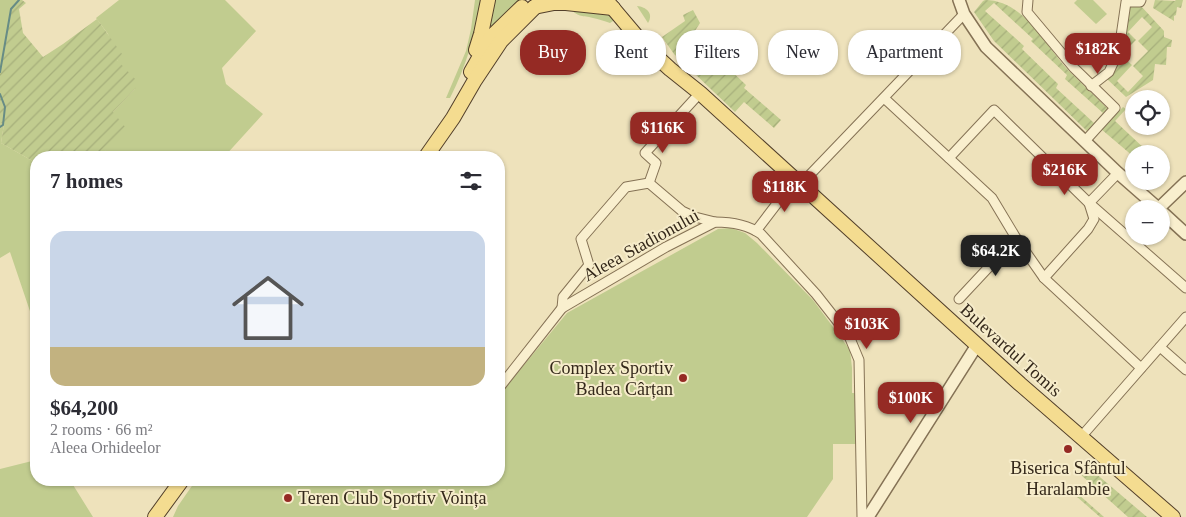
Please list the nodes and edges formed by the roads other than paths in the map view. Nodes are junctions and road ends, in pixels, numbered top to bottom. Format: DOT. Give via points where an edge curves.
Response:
graph roads {
  1 [pos="488,0"];
  2 [pos="958,0"];
  3 [pos="1028,0"];
  4 [pos="1141,0"];
  5 [pos="535,2"];
  6 [pos="612,3"];
  7 [pos="964,14"];
  8 [pos="1092,86"];
  9 [pos="460,93"];
  10 [pos="700,93"];
  11 [pos="884,98"];
  12 [pos="1085,141"];
  13 [pos="423,151"];
  14 [pos="430,151"];
  15 [pos="949,158"];
  16 [pos="1118,173"];
  17 [pos="798,182"];
  18 [pos="1186,182"];
  19 [pos="649,183"];
  20 [pos="1150,200"];
  21 [pos="1169,200"];
  22 [pos="1089,203"];
  23 [pos="1170,219"];
  24 [pos="715,222"];
  25 [pos="756,231"];
  26 [pos="1186,234"];
  27 [pos="1016,238"];
  28 [pos="1044,278"];
  29 [pos="1186,288"];
  30 [pos="959,299"];
  31 [pos="562,308"];
  32 [pos="1186,316"];
  33 [pos="977,345"];
  34 [pos="1160,347"];
  35 [pos="1142,368"];
  36 [pos="1186,370"];
  37 [pos="505,380"];
  38 [pos="1080,437"];
  39 [pos="178,486"];
  40 [pos="184,486"];
  41 [pos="155,517"];
  42 [pos="163,517"];
  43 [pos="862,517"];
  44 [pos="868,517"];
  45 [pos="1173,517"];
  1 -- 9 [label="main road" via="481,34"];
  2 -- 7 [label="street"];
  3 -- 8 [label="street" via="1027,12"];
  4 -- 8 [label="street" via="1126,2 1119,50 1109,72"];
  5 -- 6 [label="main road"];
  5 -- 9 [label="main road" via="491,36"];
  5 -- 14 [label="main road" via="501,41"];
  6 -- 10 [label="main road, Bulevardul Tomis" via="644,45"];
  7 -- 11 [label="street"];
  7 -- 12 [label="street" via="986,47"];
  8 -- 12 [label="street" via="1115,108"];
  9 -- 13 [label="main road"];
  10 -- 17 [label="main road, Bulevardul Tomis"];
  10 -- 19 [label="street" via="645,154 656,163"];
  11 -- 15 [label="street"];
  11 -- 17 [label="street"];
  12 -- 16 [label="street"];
  15 -- 22 [label="street" via="994,110"];
  15 -- 27 [label="street" via="992,198"];
  16 -- 20 [label="street"];
  16 -- 22 [label="street"];
  17 -- 25 [label="street"];
  17 -- 33 [label="main road, Bulevardul Tomis"];
  18 -- 21 [label="street"];
  19 -- 24 [label="street" via="682,211 695,218"];
  19 -- 31 [label="street" via="626,186 581,239 589,265 563,296"];
  22 -- 28 [label="street" via="1094,219 1088,229"];
  22 -- 29 [label="street"];
  23 -- 26 [label="street"];
  24 -- 25 [label="street, Aleea Stadionului" via="742,225"];
  24 -- 31 [label="street, Aleea Stadionului"];
  25 -- 43 [label="street, Aleea Stadionului" via="816,294 849,336 859,360"];
  27 -- 28 [label="street"];
  27 -- 30 [label="street"];
  28 -- 35 [label="street"];
  31 -- 37 [label="street, Aleea Stadionului"];
  32 -- 34 [label="street"];
  33 -- 38 [label="main road, Bulevardul Tomis"];
  33 -- 44 [label="street"];
  34 -- 35 [label="street"];
  34 -- 36 [label="street"];
  35 -- 38 [label="street"];
  38 -- 45 [label="main road, Bulevardul Tomis"];
  39 -- 41 [label="main road"];
  40 -- 42 [label="main road"];
}
